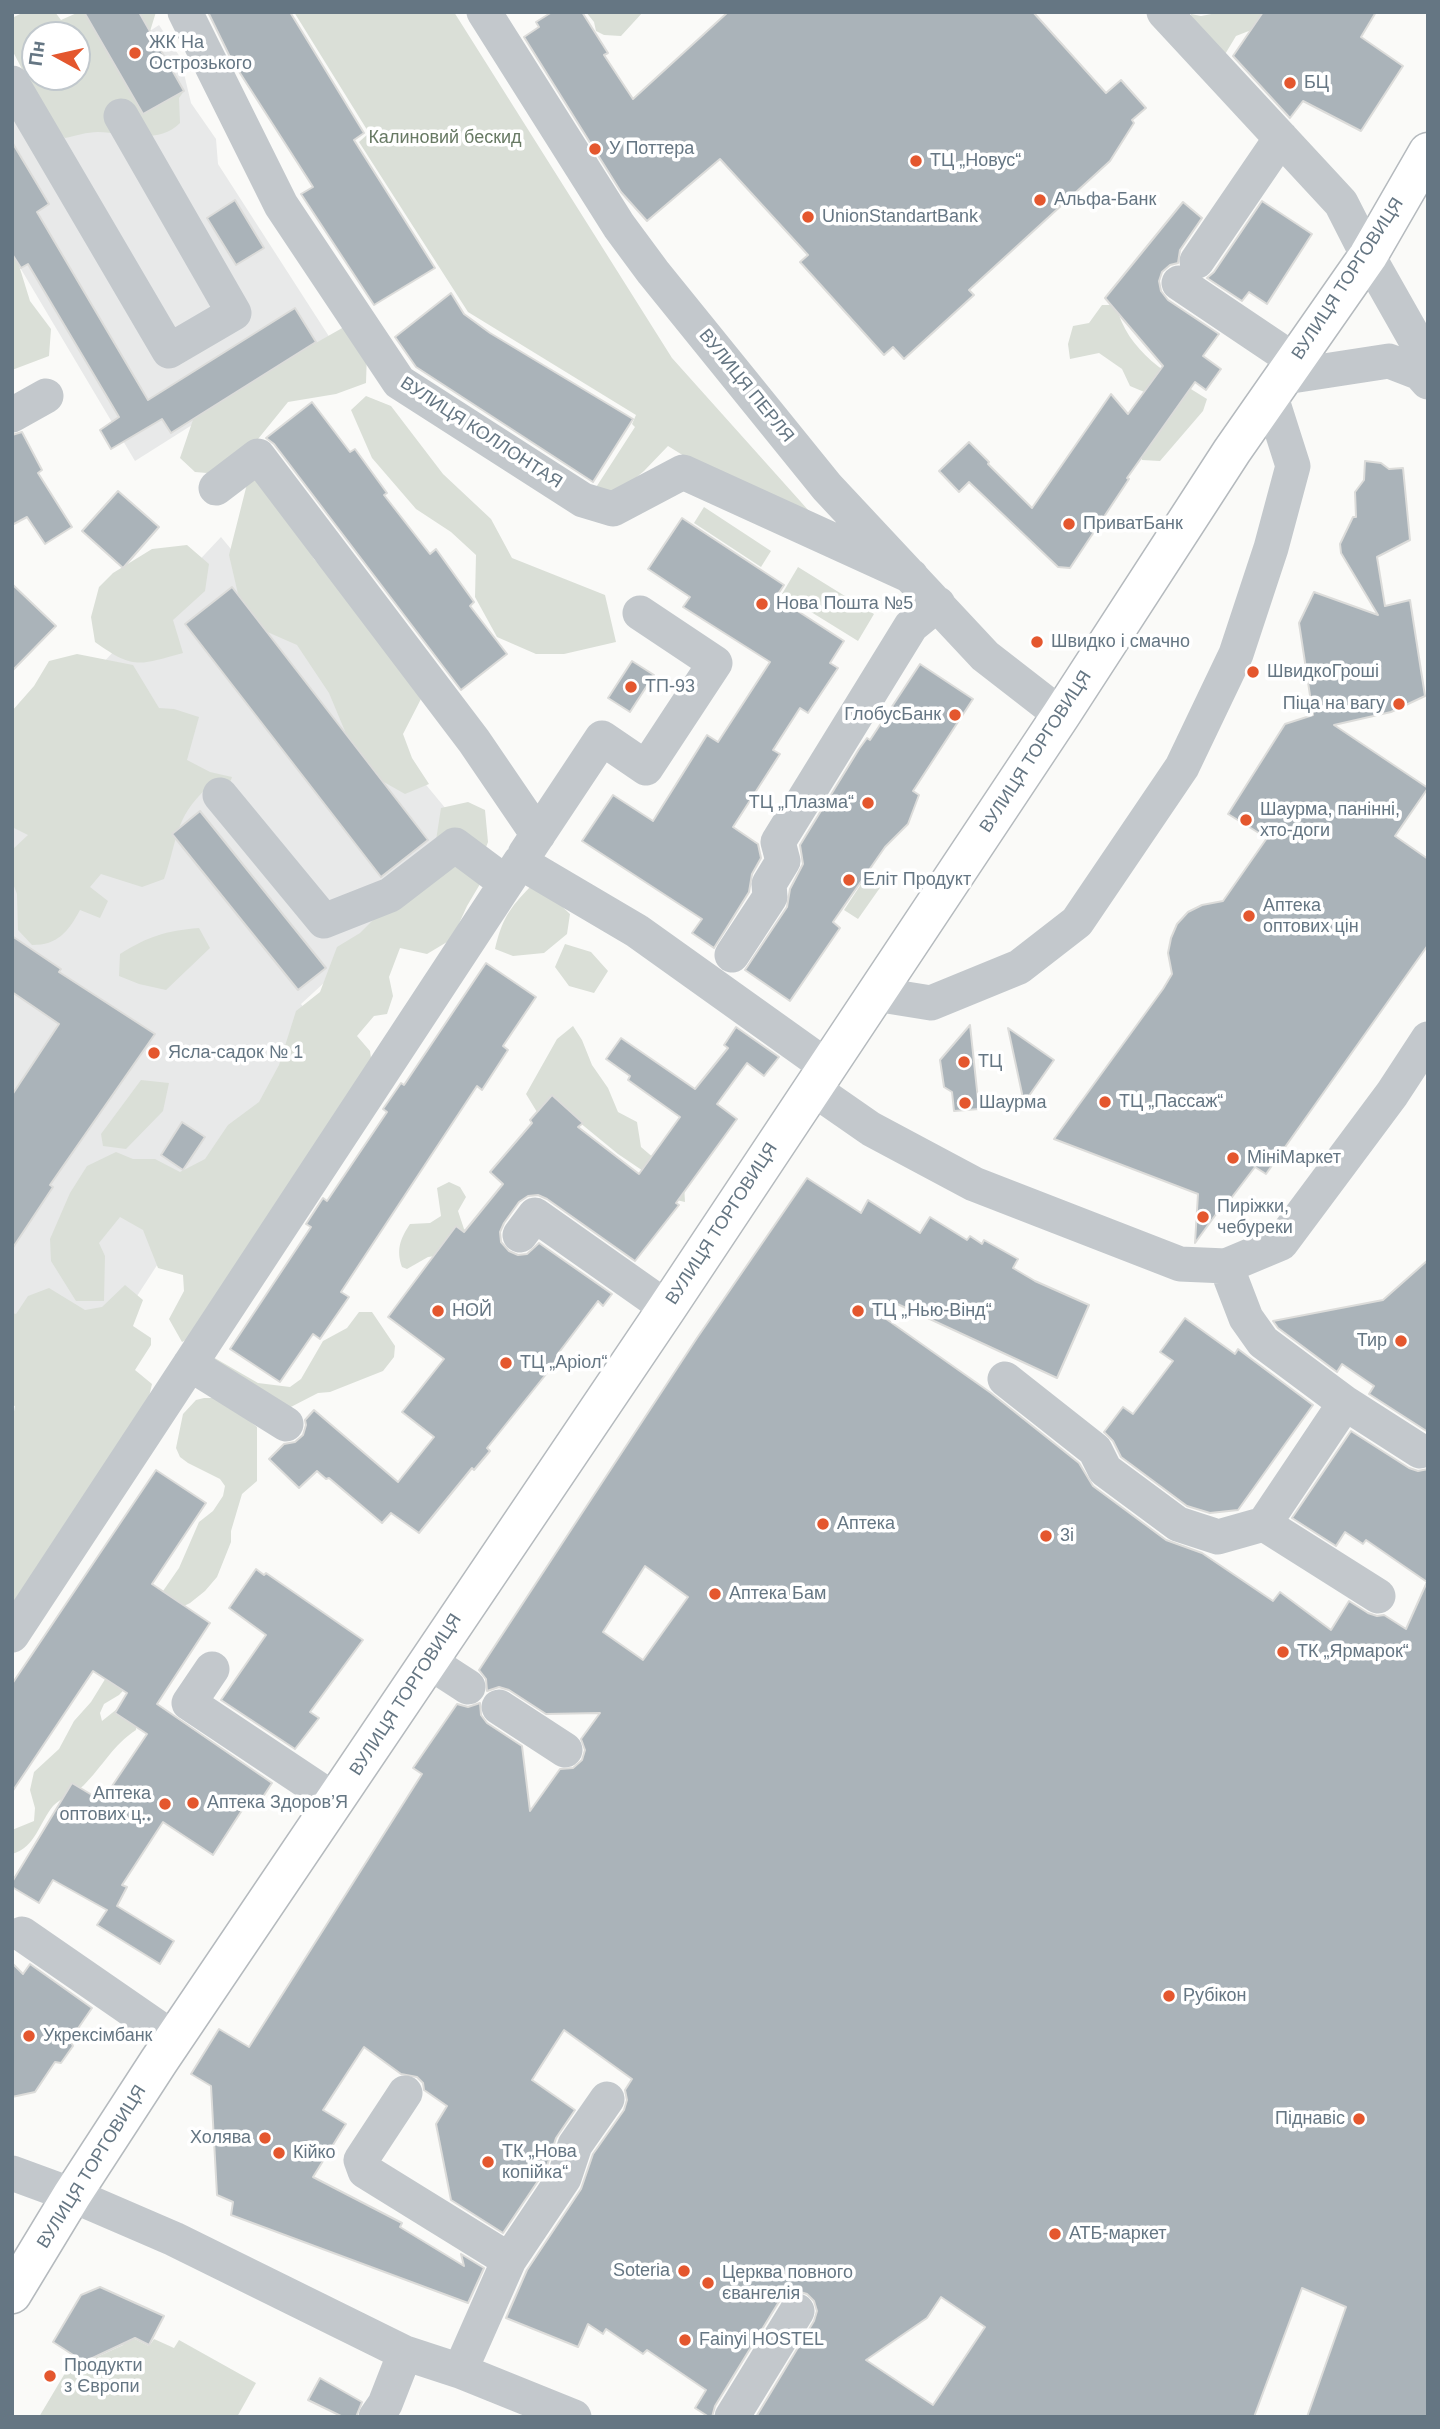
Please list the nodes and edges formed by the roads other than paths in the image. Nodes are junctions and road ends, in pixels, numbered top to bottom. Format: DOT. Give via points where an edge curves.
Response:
graph roads {
  1 [pos="185,12"];
  2 [pos="484,12"];
  3 [pos="1164,12"];
  4 [pos="12,83"];
  5 [pos="121,117"];
  6 [pos="1281,138"];
  7 [pos="1428,152"];
  8 [pos="1368,256"];
  9 [pos="1428,362"];
  10 [pos="1284,378"];
  11 [pos="1428,382"];
  12 [pos="46,396"];
  13 [pos="12,415"];
  14 [pos="216,488"];
  15 [pos="911,576"];
  16 [pos="938,604"];
  17 [pos="640,613"];
  18 [pos="1061,715"];
  19 [pos="220,795"];
  20 [pos="521,860"];
  21 [pos="732,955"];
  22 [pos="875,994"];
  23 [pos="1428,1039"];
  24 [pos="819,1077"];
  25 [pos="520,1235"];
  26 [pos="1226,1266"];
  27 [pos="667,1308"];
  28 [pos="190,1364"];
  29 [pos="1005,1379"];
  30 [pos="1345,1404"];
  31 [pos="286,1424"];
  32 [pos="1420,1451"];
  33 [pos="1264,1524"];
  34 [pos="1378,1596"];
  35 [pos="12,1635"];
  36 [pos="428,1661"];
  37 [pos="212,1669"];
  38 [pos="468,1687"];
  39 [pos="499,1707"];
  40 [pos="565,1750"];
  41 [pos="336,1801"];
  42 [pos="22,1934"];
  43 [pos="174,2039"];
  44 [pos="405,2093"];
  45 [pos="607,2099"];
  46 [pos="12,2173"];
  47 [pos="72,2195"];
  48 [pos="509,2260"];
  49 [pos="12,2294"];
  50 [pos="797,2311"];
  51 [pos="405,2353"];
  52 [pos="460,2371"];
  53 [pos="376,2417"];
  54 [pos="574,2417"];
  55 [pos="732,2417"];
  1 -- 15 [label="street, ВУЛИЦЯ КОЛЛОНТАЯ" via="281,205 399,382 583,500 613,509 683,472"];
  2 -- 15 [label="street, ВУЛИЦЯ ПЕРЛЯ" via="653,272 836,479"];
  3 -- 6 [label="street"];
  4 -- 5 [label="street" via="169,351 234,313"];
  6 -- 8 [label="street" via="1341,203"];
  6 -- 10 [label="street" via="1188,272 1258,338"];
  7 -- 8 [label="main road, ВУЛИЦЯ ТОРГОВИЦЯ"];
  8 -- 9 [label="street"];
  8 -- 10 [label="main road, ВУЛИЦЯ ТОРГОВИЦЯ"];
  10 -- 11 [label="street" via="1389,361 1420,373"];
  10 -- 18 [label="main road, ВУЛИЦЯ ТОРГОВИЦЯ" via="1231,451"];
  10 -- 22 [label="street" via="1293,466 1236,653 1182,767 1077,922 1018,967 931,1003"];
  12 -- 13 [label="street"];
  14 -- 20 [label="street" via="258,456 474,741"];
  15 -- 16 [label="street, ВУЛИЦЯ ПЕРЛЯ"];
  16 -- 18 [label="street, ВУЛИЦЯ ПЕРЛЯ" via="985,656"];
  16 -- 21 [label="street" via="911,626 778,842 783,861 769,884 770,897"];
  17 -- 20 [label="street" via="715,663 646,768 602,738"];
  18 -- 22 [label="main road, ВУЛИЦЯ ТОРГОВИЦЯ"];
  19 -- 20 [label="street" via="324,921 390,895 455,845"];
  20 -- 24 [label="street" via="637,931"];
  20 -- 28 [label="street"];
  22 -- 24 [label="main road, ВУЛИЦЯ ТОРГОВИЦЯ"];
  23 -- 26 [label="street" via="1281,1243"];
  24 -- 26 [label="street" via="871,1129 974,1184 1180,1264"];
  24 -- 27 [label="main road, ВУЛИЦЯ ТОРГОВИЦЯ"];
  25 -- 27 [label="street" via="535,1214"];
  26 -- 30 [label="street" via="1246,1318 1263,1342"];
  27 -- 36 [label="main road, ВУЛИЦЯ ТОРГОВИЦЯ"];
  28 -- 31 [label="street"];
  28 -- 35 [label="street"];
  29 -- 33 [label="street" via="1095,1450 1105,1470 1178,1524 1218,1537"];
  30 -- 32 [label="street"];
  30 -- 33 [label="street"];
  33 -- 34 [label="street"];
  36 -- 38 [label="street"];
  36 -- 41 [label="main road, ВУЛИЦЯ ТОРГОВИЦЯ"];
  37 -- 41 [label="street" via="189,1703"];
  39 -- 40 [label="street"];
  41 -- 43 [label="main road, ВУЛИЦЯ ТОРГОВИЦЯ"];
  42 -- 43 [label="street"];
  43 -- 47 [label="main road, ВУЛИЦЯ ТОРГОВИЦЯ"];
  44 -- 48 [label="street" via="361,2160 365,2171"];
  45 -- 48 [label="street" via="575,2145 564,2178"];
  46 -- 47 [label="street"];
  47 -- 49 [label="main road, ВУЛИЦЯ ТОРГОВИЦЯ"];
  47 -- 51 [label="street" via="174,2239"];
  48 -- 52 [label="street"];
  50 -- 55 [label="street"];
  51 -- 52 [label="street"];
  51 -- 53 [label="street"];
  52 -- 54 [label="street"];
}
